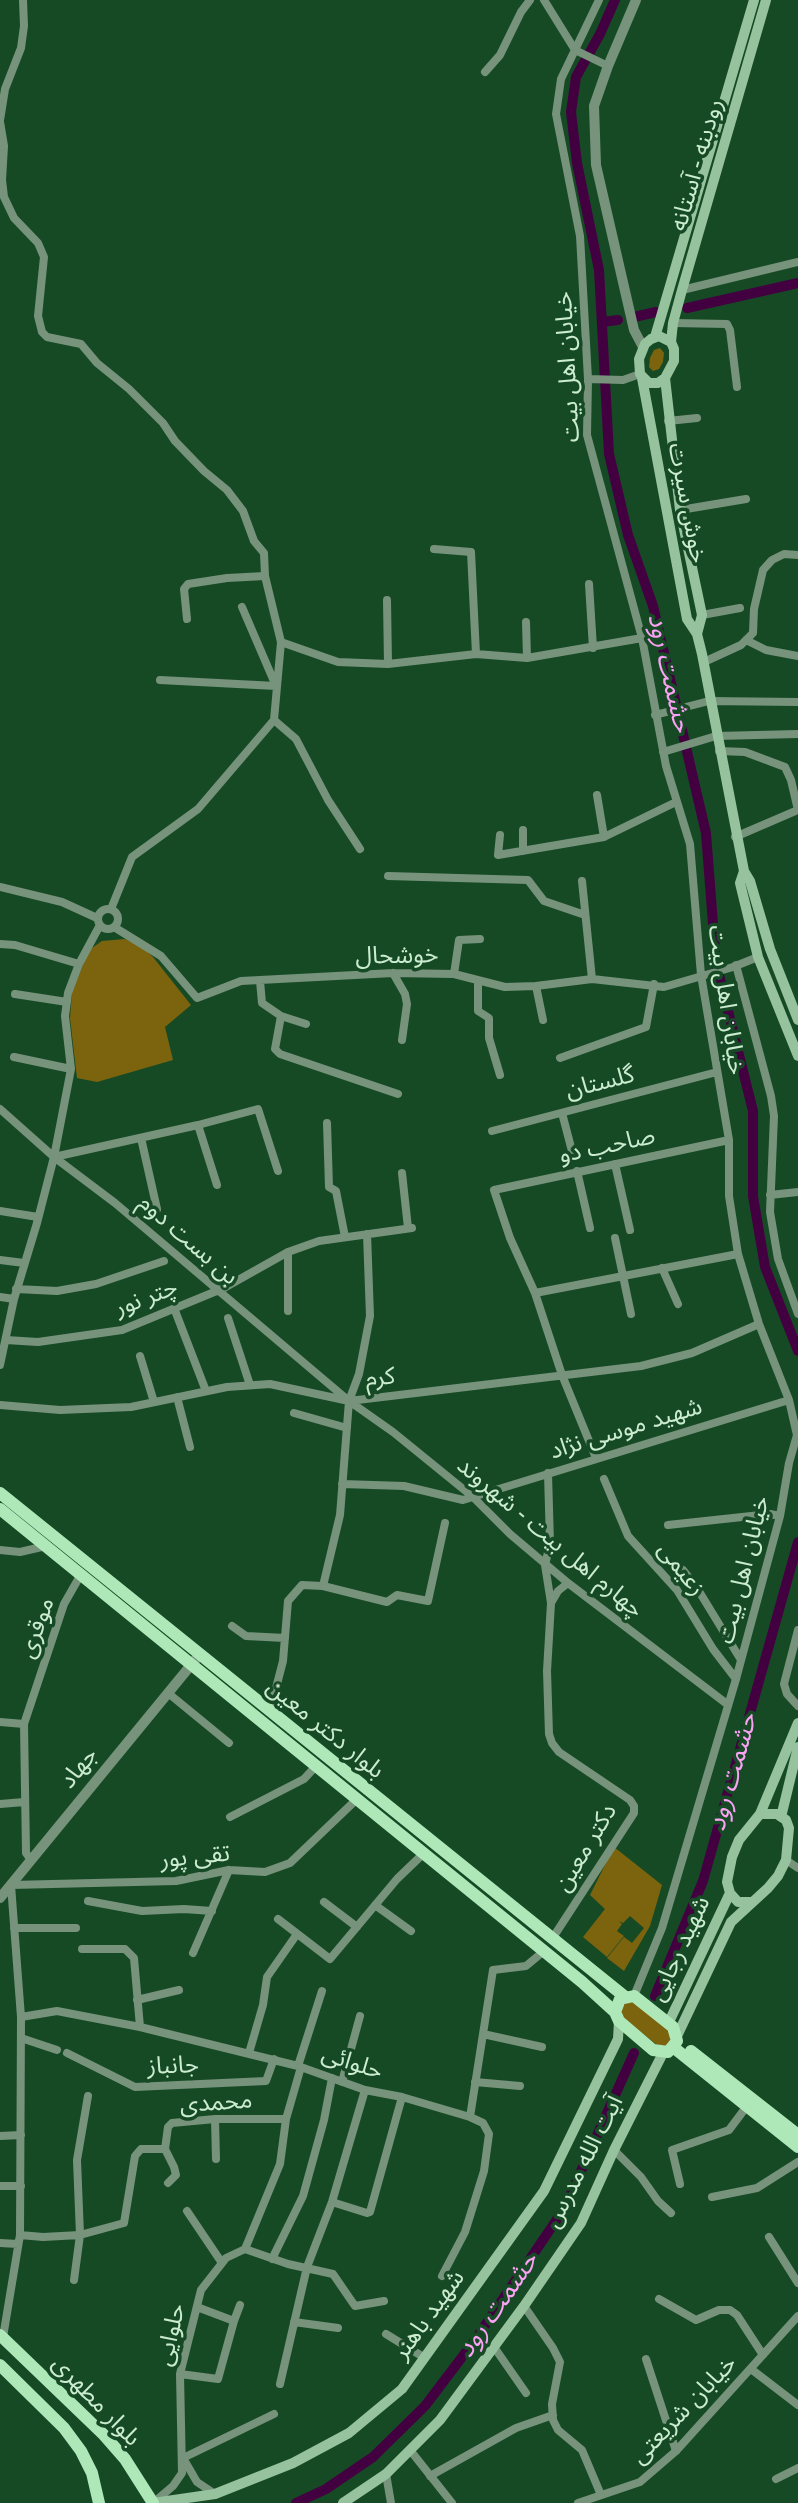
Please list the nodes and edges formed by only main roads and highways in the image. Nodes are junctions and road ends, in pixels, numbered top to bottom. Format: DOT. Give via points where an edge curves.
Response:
graph roads {
  1 [pos="754,0"];
  2 [pos="766,0"];
  3 [pos="655,337"];
  4 [pos="671,342"];
  5 [pos="641,376"];
  6 [pos="665,378"];
  7 [pos="697,634"];
  8 [pos="744,871"];
  9 [pos="794,999"];
  10 [pos="798,1020"];
  11 [pos="798,1056"];
  12 [pos="0,1493"];
  13 [pos="0,1509"];
  14 [pos="196,1659"];
  15 [pos="798,1723"];
  16 [pos="798,1747"];
  17 [pos="760,1814"];
  18 [pos="781,1817"];
  19 [pos="730,1893"];
  20 [pos="751,1902"];
  21 [pos="629,1996"];
  22 [pos="617,2016"];
  23 [pos="668,2024"];
  24 [pos="672,2044"];
  25 [pos="798,2135"];
  26 [pos="798,2147"];
  27 [pos="1,2336"];
  28 [pos="0,2365"];
  29 [pos="99,2503"];
  30 [pos="153,2503"];
  31 [pos="343,2503"];
  1 -- 3 [label="main road, رودبنه - آستانه"];
  2 -- 4 [label="main road, رودبنه - آستانه"];
  3 -- 4 [label="main road" via="664,336"];
  3 -- 5 [label="main road" via="643,347 638,362"];
  4 -- 6 [label="main road" via="674,361"];
  5 -- 6 [label="main road" via="654,384"];
  5 -- 7 [label="main road, خوش سیرت" via="687,619"];
  6 -- 7 [label="main road, خوش سیرت" via="680,510 702,615"];
  7 -- 8 [label="main road, خوش سیرت"];
  8 -- 9 [label="main road, خوش سیرت" via="767,941"];
  8 -- 11 [label="main road, خوش سیرت" via="740,883 758,957"];
  9 -- 10 [label="main road, خوش سیرت"];
  12 -- 14 [label="main road, بلوار دکتر معین"];
  13 -- 14 [label="main road, بلوار دکتر معین" via="80,1576"];
  14 -- 21 [label="main road, بلوار دکتر معین" via="270,1711"];
  14 -- 22 [label="main road, بلوار دکتر معین" via="316,1766"];
  15 -- 17 [label="main road"];
  16 -- 18 [label="main road"];
  17 -- 18 [label="main road"];
  17 -- 19 [label="main road" via="732,1857 727,1882"];
  18 -- 20 [label="main road, شهید رجایی" via="789,1828 786,1860 778,1877"];
  19 -- 20 [label="main road" via="738,1902"];
  19 -- 23 [label="main road, شهید رجایی"];
  20 -- 24 [label="main road, شهید رجایی" via="731,1922"];
  21 -- 22 [label="main road" via="617,2003"];
  21 -- 23 [label="main road, بلوار دکتر معین"];
  22 -- 24 [label="main road, بلوار دکتر معین" via="653,2050"];
  22 -- 30 [label="main road, شهید باهنر" via="618,2039 544,2191 402,2389 349,2433 293,2463 215,2494"];
  23 -- 24 [label="main road, بلوار دکتر معین"];
  24 -- 25 [label="main road"];
  24 -- 26 [label="main road"];
  24 -- 31 [label="main road, آیت الله مدرس" via="581,2222 524,2306 440,2420 386,2474"];
  27 -- 30 [label="main road, بلوار مطهری" via="104,2435"];
  28 -- 29 [label="main road, بلوار مطهری" via="81,2451"];
}
